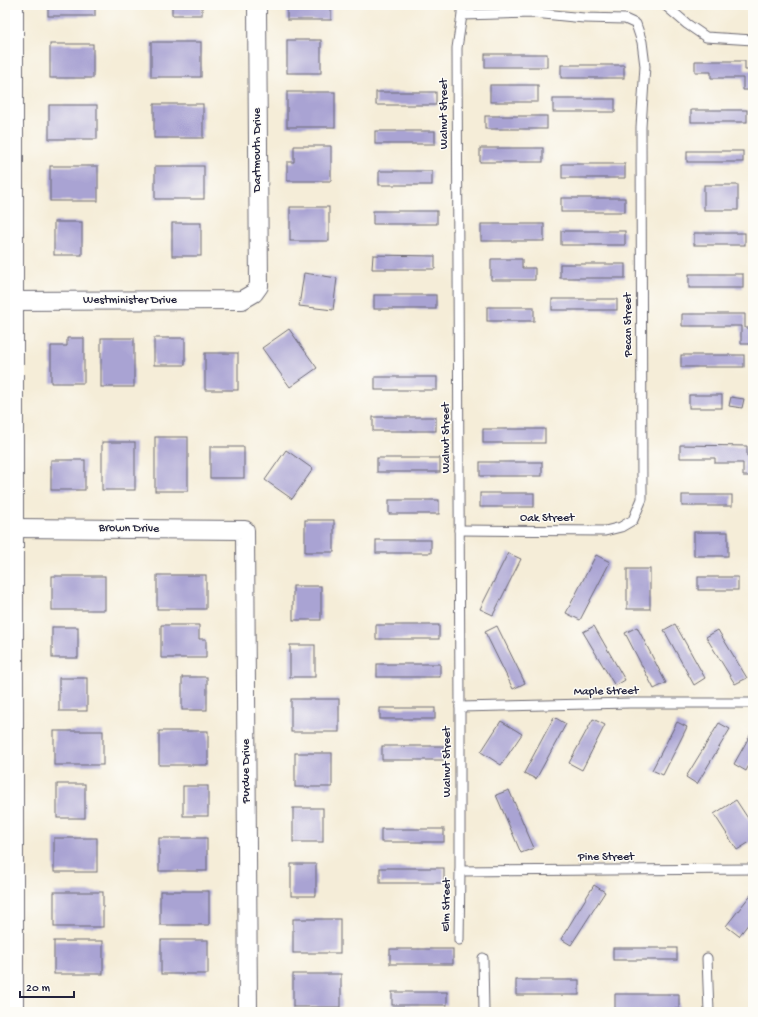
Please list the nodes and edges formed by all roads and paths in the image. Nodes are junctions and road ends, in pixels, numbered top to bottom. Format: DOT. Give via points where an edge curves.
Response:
graph roads {
  1 [pos="14,5"];
  2 [pos="257,5"];
  3 [pos="462,5"];
  4 [pos="665,5"];
  5 [pos="462,15"];
  6 [pos="753,40"];
  7 [pos="254,293"];
  8 [pos="9,301"];
  9 [pos="633,520"];
  10 [pos="14,528"];
  11 [pos="245,530"];
  12 [pos="459,530"];
  13 [pos="753,703"];
  14 [pos="460,707"];
  15 [pos="10,781"];
  16 [pos="753,869"];
  17 [pos="460,871"];
  18 [pos="459,940"];
  19 [pos="483,958"];
  20 [pos="707,958"];
  21 [pos="14,1012"];
  22 [pos="248,1012"];
  23 [pos="484,1012"];
  24 [pos="709,1012"];
  1 -- 8 [label="street"];
  2 -- 7 [label="street, Dartmouth Drive" via="259,286"];
  3 -- 5 [label="lane, Walnut Street"];
  4 -- 6 [label="lane" via="706,37"];
  5 -- 9 [label="lane, Pecan Street" via="534,13 625,19 636,24 642,42 645,66 641,127 642,499"];
  5 -- 12 [label="lane, Walnut Street" via="456,48"];
  7 -- 8 [label="street, Westminister Drive" via="242,300"];
  8 -- 10 [label="street"];
  9 -- 12 [label="lane, Oak Street" via="606,531"];
  10 -- 11 [label="street, Brown Drive"];
  10 -- 15 [label="street"];
  11 -- 22 [label="street, Purdue Drive"];
  12 -- 14 [label="lane, Walnut Street"];
  13 -- 14 [label="lane, Maple Street"];
  14 -- 17 [label="lane, Walnut Street"];
  15 -- 21 [label="street"];
  16 -- 17 [label="lane, Pine Street"];
  17 -- 18 [label="lane, Elm Street"];
  19 -- 23 [label="lane"];
  20 -- 24 [label="lane"];
}
